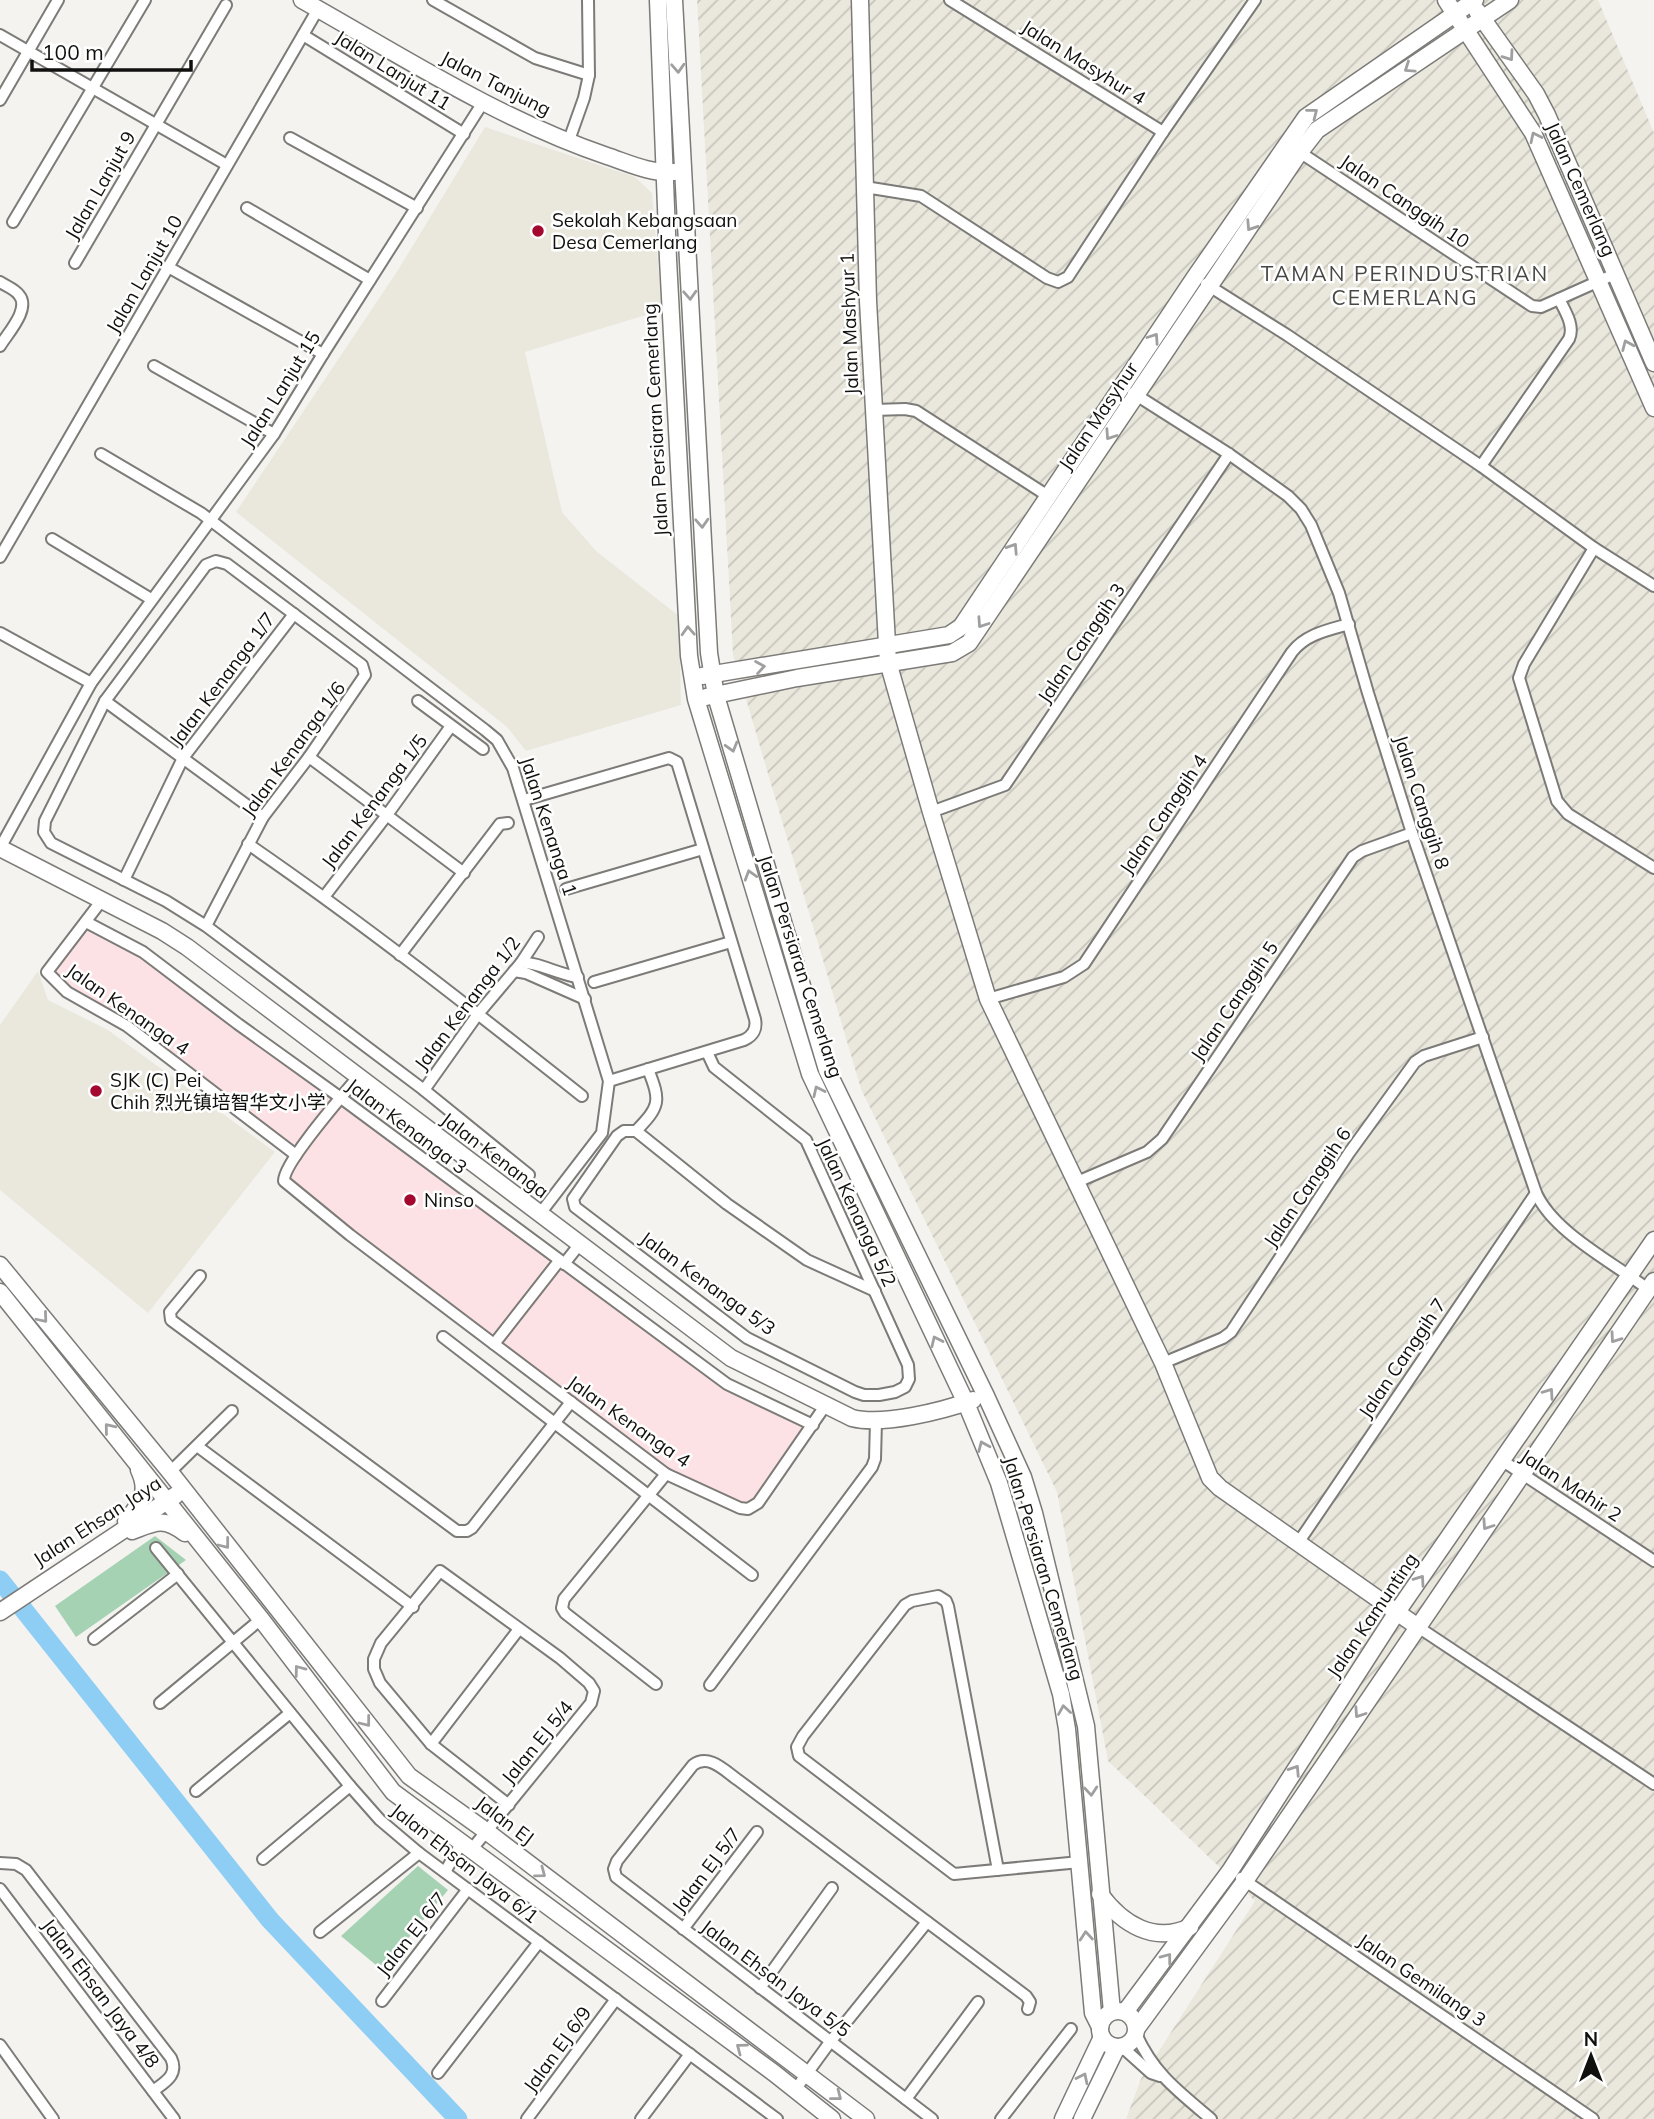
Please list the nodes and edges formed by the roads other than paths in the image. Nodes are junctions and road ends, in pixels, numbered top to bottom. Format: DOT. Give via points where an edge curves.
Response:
graph roads {
  1 [pos="58,0"];
  2 [pos="145,0"];
  3 [pos="303,0"];
  4 [pos="433,0"];
  5 [pos="588,0"];
  6 [pos="658,0"];
  7 [pos="674,0"];
  8 [pos="860,0"];
  9 [pos="950,0"];
  10 [pos="1255,0"];
  11 [pos="1510,0"];
  12 [pos="1472,1"];
  13 [pos="226,5"];
  14 [pos="1451,7"];
  15 [pos="318,9"];
  16 [pos="1483,19"];
  17 [pos="1465,29"];
  18 [pos="0,34"];
  19 [pos="303,35"];
  20 [pos="29,51"];
  21 [pos="589,75"];
  22 [pos="92,88"];
  23 [pos="0,100"];
  24 [pos="482,104"];
  25 [pos="156,125"];
  26 [pos="1163,132"];
  27 [pos="464,134"];
  28 [pos="290,138"];
  29 [pos="568,143"];
  30 [pos="1294,148"];
  31 [pos="227,165"];
  32 [pos="683,171"];
  33 [pos="664,173"];
  34 [pos="865,187"];
  35 [pos="247,208"];
  36 [pos="417,208"];
  37 [pos="13,222"];
  38 [pos="75,263"];
  39 [pos="168,267"];
  40 [pos="1617,273"];
  41 [pos="1195,277"];
  42 [pos="370,280"];
  43 [pos="1599,281"];
  44 [pos="0,282"];
  45 [pos="1211,287"];
  46 [pos="1559,299"];
  47 [pos="0,346"];
  48 [pos="323,354"];
  49 [pos="1654,363"];
  50 [pos="154,366"];
  51 [pos="1121,386"];
  52 [pos="1137,396"];
  53 [pos="1654,408"];
  54 [pos="874,410"];
  55 [pos="274,434"];
  56 [pos="101,454"];
  57 [pos="1229,454"];
  58 [pos="1481,467"];
  59 [pos="1048,496"];
  60 [pos="211,521"];
  61 [pos="52,539"];
  62 [pos="1594,548"];
  63 [pos="0,557"];
  64 [pos="1654,586"];
  65 [pos="151,599"];
  66 [pos="294,614"];
  67 [pos="1349,624"];
  68 [pos="0,633"];
  69 [pos="888,654"];
  70 [pos="713,675"];
  71 [pos="693,678"];
  72 [pos="91,683"];
  73 [pos="716,695"];
  74 [pos="696,699"];
  75 [pos="105,701"];
  76 [pos="418,701"];
  77 [pos="451,726"];
  78 [pos="483,749"];
  79 [pos="309,757"];
  80 [pos="183,758"];
  81 [pos="524,800"];
  82 [pos="931,812"];
  83 [pos="387,815"];
  84 [pos="262,817"];
  85 [pos="508,823"];
  86 [pos="1412,833"];
  87 [pos="248,844"];
  88 [pos="0,848"];
  89 [pos="703,849"];
  90 [pos="1653,865"];
  91 [pos="464,873"];
  92 [pos="124,880"];
  93 [pos="566,888"];
  94 [pos="324,897"];
  95 [pos="102,900"];
  96 [pos="86,922"];
  97 [pos="206,926"];
  98 [pos="538,937"];
  99 [pos="731,942"];
  100 [pos="400,954"];
  101 [pos="517,967"];
  102 [pos="578,977"];
  103 [pos="593,982"];
  104 [pos="585,999"];
  105 [pos="988,999"];
  106 [pos="478,1014"];
  107 [pos="1483,1037"];
  108 [pos="707,1052"];
  109 [pos="648,1069"];
  110 [pos="358,1077"];
  111 [pos="609,1081"];
  112 [pos="424,1090"];
  113 [pos="582,1096"];
  114 [pos="341,1098"];
  115 [pos="636,1131"];
  116 [pos="296,1155"];
  117 [pos="529,1175"];
  118 [pos="1077,1182"];
  119 [pos="1536,1193"];
  120 [pos="539,1215"];
  121 [pos="1654,1240"];
  122 [pos="579,1245"];
  123 [pos="561,1262"];
  124 [pos="0,1265"];
  125 [pos="1630,1275"];
  126 [pos="200,1276"];
  127 [pos="1651,1285"];
  128 [pos="875,1291"];
  129 [pos="0,1292"];
  130 [pos="443,1337"];
  131 [pos="494,1344"];
  132 [pos="1163,1363"];
  133 [pos="907,1383"];
  134 [pos="986,1396"];
  135 [pos="571,1402"];
  136 [pos="966,1403"];
  137 [pos="825,1406"];
  138 [pos="232,1411"];
  139 [pos="876,1421"];
  140 [pos="556,1423"];
  141 [pos="813,1424"];
  142 [pos="197,1446"];
  143 [pos="132,1457"];
  144 [pos="1503,1461"];
  145 [pos="170,1472"];
  146 [pos="1522,1473"];
  147 [pos="666,1474"];
  148 [pos="184,1490"];
  149 [pos="649,1496"];
  150 [pos="167,1501"];
  151 [pos="110,1537"];
  152 [pos="198,1543"];
  153 [pos="1298,1543"];
  154 [pos="156,1548"];
  155 [pos="1654,1561"];
  156 [pos="178,1574"];
  157 [pos="752,1575"];
  158 [pos="413,1607"];
  159 [pos="0,1612"];
  160 [pos="1397,1612"];
  161 [pos="261,1619"];
  162 [pos="1418,1627"];
  163 [pos="519,1629"];
  164 [pos="94,1639"];
  165 [pos="233,1643"];
  166 [pos="656,1684"];
  167 [pos="710,1685"];
  168 [pos="160,1703"];
  169 [pos="290,1713"];
  170 [pos="430,1744"];
  171 [pos="1654,1784"];
  172 [pos="350,1786"];
  173 [pos="196,1791"];
  174 [pos="509,1805"];
  175 [pos="486,1831"];
  176 [pos="757,1832"];
  177 [pos="467,1845"];
  178 [pos="419,1853"];
  179 [pos="263,1859"];
  180 [pos="1080,1862"];
  181 [pos="0,1863"];
  182 [pos="998,1870"];
  183 [pos="1230,1871"];
  184 [pos="444,1872"];
  185 [pos="1245,1881"];
  186 [pos="832,1888"];
  187 [pos="0,1889"];
  188 [pos="468,1889"];
  189 [pos="1100,1894"];
  190 [pos="928,1922"];
  191 [pos="1191,1927"];
  192 [pos="683,1929"];
  193 [pos="320,1932"];
  194 [pos="539,1942"];
  195 [pos="760,1988"];
  196 [pos="616,1999"];
  197 [pos="382,2001"];
  198 [pos="978,2002"];
  199 [pos="1028,2009"];
  200 [pos="1119,2012"];
  201 [pos="1071,2029"];
  202 [pos="1136,2031"];
  203 [pos="1101,2032"];
  204 [pos="830,2042"];
  205 [pos="0,2045"];
  206 [pos="1119,2047"];
  207 [pos="690,2054"];
  208 [pos="439,2073"];
  209 [pos="807,2073"];
  210 [pos="1160,2076"];
  211 [pos="795,2090"];
  212 [pos="153,2091"];
  213 [pos="906,2099"];
  214 [pos="762,2108"];
  215 [pos="53,2119"];
  216 [pos="174,2119"];
  217 [pos="527,2119"];
  218 [pos="641,2119"];
  219 [pos="753,2119"];
  220 [pos="777,2119"];
  221 [pos="832,2119"];
  222 [pos="866,2119"];
  223 [pos="932,2119"];
  224 [pos="1001,2119"];
  225 [pos="1063,2119"];
  226 [pos="1082,2119"];
  227 [pos="1211,2119"];
  228 [pos="1594,2119"];
  1 -- 20 [label="street"];
  2 -- 22 [label="street"];
  3 -- 15 [label="street, Jalan Tanjung"];
  4 -- 21 [label="street" via="535,58"];
  5 -- 21 [label="street"];
  6 -- 33 [label="street, Jalan Persiaran Cemerlang"];
  7 -- 32 [label="street, Jalan Persiaran Cemerlang, one-way"];
  8 -- 34 [label="street, Jalan Mashyur 1"];
  9 -- 26 [label="street, Jalan Masyhur 4"];
  10 -- 26 [label="street"];
  11 -- 16 [label="street, Jalan Masyhur"];
  12 -- 14 [label="street, Jalan Masyhur"];
  12 -- 16 [label="street, Jalan Cemerlang"];
  13 -- 25 [label="street, Jalan Lanjut 9"];
  14 -- 17 [label="street, Jalan Cemerlang"];
  30 -- 14 [label="street, Jalan Masyhur, one-way" via="1306,117"];
  15 -- 19 [label="street, Jalan Lanjut 10"];
  15 -- 24 [label="street, Jalan Tanjung"];
  16 -- 17 [label="street, Jalan Masyhur"];
  16 -- 40 [label="street, Jalan Cemerlang, one-way" via="1536,94"];
  17 -- 30 [label="street, Jalan Masyhur, one-way"];
  43 -- 17 [label="street, Jalan Cemerlang, one-way" via="1533,133"];
  18 -- 20 [label="street"];
  19 -- 27 [label="street, Jalan Lanjut 11"];
  19 -- 31 [label="street, Jalan Lanjut 10"];
  20 -- 22 [label="street"];
  20 -- 23 [label="street"];
  21 -- 29 [label="street"];
  22 -- 25 [label="street"];
  22 -- 37 [label="street"];
  24 -- 27 [label="street, Jalan Lanjut 15"];
  24 -- 29 [label="street, Jalan Tanjung"];
  25 -- 31 [label="street"];
  25 -- 38 [label="street, Jalan Lanjut 9"];
  26 -- 34 [label="street" via="1068,277 1058,282 920,196"];
  27 -- 36 [label="street, Jalan Lanjut 15"];
  28 -- 36 [label="street"];
  29 -- 33 [label="street, Jalan Tanjung"];
  30 -- 41 [label="street, Jalan Masyhur"];
  30 -- 45 [label="street, Jalan Masyhur, one-way"];
  30 -- 46 [label="street, Jalan Canggih 10" via="1532,306"];
  31 -- 39 [label="street, Jalan Lanjut 10"];
  32 -- 33 [label="street, Jalan Tanjung"];
  32 -- 70 [label="street, Jalan Persiaran Cemerlang, one-way"];
  71 -- 33 [label="street, Jalan Persiaran Cemerlang, one-way"];
  34 -- 54 [label="street, Jalan Mashyur 1"];
  35 -- 42 [label="street"];
  36 -- 42 [label="street, Jalan Lanjut 15"];
  39 -- 48 [label="street"];
  39 -- 63 [label="street, Jalan Lanjut 10"];
  40 -- 43 [label="street, Jalan Canggih 10"];
  40 -- 49 [label="street, Jalan Cemerlang"];
  41 -- 45 [label="street"];
  51 -- 41 [label="street, Jalan Masyhur, one-way"];
  42 -- 48 [label="street, Jalan Lanjut 15"];
  43 -- 46 [label="street, Jalan Canggih 10"];
  53 -- 43 [label="street, Jalan Cemerlang, one-way"];
  44 -- 47 [label="street" via="23,301 22,311"];
  45 -- 52 [label="street, Jalan Masyhur"];
  45 -- 58 [label="street"];
  46 -- 58 [label="street" via="1571,325 1569,339"];
  48 -- 55 [label="street, Jalan Lanjut 15"];
  50 -- 55 [label="street"];
  51 -- 52 [label="street, Jalan Canggih 8"];
  51 -- 59 [label="street, Jalan Masyhur"];
  52 -- 57 [label="street, Jalan Canggih 8"];
  52 -- 69 [label="street, Jalan Masyhur, one-way" via="969,643 952,653"];
  54 -- 59 [label="street" via="916,411"];
  54 -- 69 [label="street, Jalan Mashyur 1"];
  55 -- 60 [label="street, Jalan Lanjut 15"];
  56 -- 60 [label="street, Jalan Kenanga 1"];
  57 -- 67 [label="street, Jalan Canggih 8" via="1288,496 1306,516"];
  57 -- 82 [label="street, Jalan Canggih 3" via="1005,785"];
  58 -- 62 [label="street"];
  69 -- 59 [label="street, Jalan Masyhur, one-way" via="961,627"];
  60 -- 65 [label="street, Jalan Lanjut 15"];
  60 -- 81 [label="street, Jalan Kenanga 1" via="497,740"];
  61 -- 65 [label="street"];
  62 -- 64 [label="street"];
  62 -- 90 [label="street" via="1519,677 1557,801 1568,814"];
  65 -- 72 [label="street, Jalan Lanjut 15"];
  66 -- 75 [label="street" via="227,564 209,563"];
  66 -- 79 [label="street, Jalan Kenanga 1/6" via="363,667 365,678"];
  66 -- 80 [label="street, Jalan Kenanga 1/7"];
  67 -- 86 [label="street, Jalan Canggih 8"];
  67 -- 105 [label="street, Jalan Canggih 4" via="1318,632 1292,652 1084,964 1064,977"];
  68 -- 72 [label="street"];
  70 -- 69 [label="street, Jalan Masyhur, one-way"];
  69 -- 73 [label="street, Jalan Masyhur"];
  69 -- 82 [label="street, Jalan Mashyur 1"];
  70 -- 71 [label="street, Jalan Masyhur"];
  70 -- 73 [label="street, Jalan Persiaran Cemerlang"];
  71 -- 74 [label="street, Jalan Persiaran Cemerlang"];
  72 -- 88 [label="street, Jalan Lanjut 15"];
  73 -- 74 [label="street, Jalan Masyhur"];
  73 -- 134 [label="street, Jalan Persiaran Cemerlang, one-way" via="827,1070"];
  136 -- 74 [label="street, Jalan Persiaran Cemerlang, one-way" via="810,1074"];
  75 -- 80 [label="street"];
  75 -- 92 [label="street" via="45,821 44,832 51,843"];
  76 -- 77 [label="street"];
  77 -- 78 [label="street"];
  77 -- 83 [label="street, Jalan Kenanga 1/5"];
  79 -- 83 [label="street"];
  79 -- 84 [label="street, Jalan Kenanga 1/6"];
  80 -- 84 [label="street"];
  80 -- 92 [label="street, Jalan Kenanga 1/7"];
  81 -- 89 [label="street" via="673,759"];
  81 -- 102 [label="street, Jalan Kenanga 1"];
  82 -- 105 [label="street, Jalan Mashyur 1"];
  83 -- 91 [label="street"];
  83 -- 94 [label="street, Jalan Kenanga 1/5"];
  84 -- 87 [label="street, Jalan Kenanga 1/6"];
  85 -- 91 [label="street" via="500,824"];
  86 -- 107 [label="street, Jalan Canggih 8"];
  86 -- 118 [label="street, Jalan Canggih 5" via="1353,857 1162,1139 1147,1152"];
  87 -- 94 [label="street"];
  87 -- 97 [label="street, Jalan Kenanga 1/6"];
  88 -- 95 [label="street, Jalan Kenanga"];
  89 -- 93 [label="street"];
  89 -- 99 [label="street"];
  91 -- 100 [label="street"];
  92 -- 97 [label="street"];
  94 -- 100 [label="street"];
  95 -- 96 [label="street, Jalan Kenanga 4"];
  95 -- 110 [label="street, Jalan Kenanga" via="180,943"];
  96 -- 114 [label="street, Jalan Kenanga 3" via="143,952"];
  96 -- 116 [label="street, Jalan Kenanga 4" via="47,972 66,992 127,1026"];
  97 -- 112 [label="street"];
  98 -- 101 [label="street, Jalan Kenanga 1/2"];
  99 -- 103 [label="street"];
  99 -- 108 [label="street" via="755,1019 754,1032 748,1039"];
  100 -- 106 [label="street"];
  101 -- 102 [label="street" via="528,962"];
  101 -- 104 [label="street"];
  101 -- 106 [label="street, Jalan Kenanga 1/2"];
  102 -- 104 [label="street, Jalan Kenanga 1"];
  104 -- 111 [label="street, Jalan Kenanga 1"];
  105 -- 118 [label="street, Jalan Mashyur 1"];
  106 -- 112 [label="street, Jalan Kenanga 1/2"];
  106 -- 113 [label="street"];
  107 -- 119 [label="street, Jalan Canggih 8"];
  107 -- 132 [label="street, Jalan Canggih 6" via="1415,1062 1231,1332"];
  108 -- 109 [label="street"];
  108 -- 128 [label="street, Jalan Kenanga 5/2" via="714,1067 806,1140"];
  109 -- 111 [label="street"];
  109 -- 115 [label="street" via="658,1101"];
  110 -- 114 [label="street, Jalan Kenanga 4"];
  110 -- 120 [label="street, Jalan Kenanga"];
  111 -- 120 [label="street, Jalan Kenanga 1" via="602,1133"];
  112 -- 117 [label="street"];
  114 -- 116 [label="street, Jalan Kenanga 4"];
  114 -- 123 [label="street, Jalan Kenanga 3"];
  115 -- 128 [label="street" via="807,1260"];
  115 -- 133 [label="street, Jalan Kenanga 5/3" via="617,1136 573,1199 575,1207 747,1338 855,1392 888,1394"];
  116 -- 131 [label="street, Jalan Kenanga 4" via="284,1175 287,1185"];
  118 -- 132 [label="street, Jalan Mashyur 1"];
  119 -- 125 [label="street, Jalan Canggih 8" via="1557,1224"];
  119 -- 153 [label="street, Jalan Canggih 7"];
  120 -- 122 [label="street, Jalan Kenanga"];
  121 -- 125 [label="street, Jalan Kamunting"];
  122 -- 123 [label="street"];
  122 -- 137 [label="street, Jalan Kenanga" via="731,1358"];
  123 -- 131 [label="street"];
  123 -- 141 [label="street, Jalan Kenanga 3" via="727,1384"];
  124 -- 145 [label="street, Jalan EJ, one-way"];
  125 -- 127 [label="street, Jalan Canggih 8"];
  144 -- 125 [label="street, Jalan Kamunting, one-way"];
  126 -- 140 [label="street" via="170,1312 171,1320 452,1529 472,1528"];
  127 -- 146 [label="street, one-way"];
  128 -- 133 [label="street, Jalan Kenanga 5/2" via="908,1364"];
  143 -- 129 [label="street, one-way"];
  130 -- 140 [label="street"];
  131 -- 135 [label="street, Jalan Kenanga 4"];
  132 -- 153 [label="street, Jalan Mashyur 1" via="1210,1478"];
  134 -- 136 [label="street, Jalan Kenanga"];
  134 -- 189 [label="street, Jalan Persiaran Cemerlang, one-way" via="1034,1513 1078,1690 1086,1726"];
  135 -- 140 [label="street"];
  135 -- 147 [label="street, Jalan Kenanga 4"];
  136 -- 139 [label="street, Jalan Kenanga"];
  180 -- 136 [label="street, Jalan Persiaran Cemerlang, one-way" via="1061,1695 1012,1521"];
  137 -- 139 [label="street, Jalan Kenanga" via="852,1418"];
  137 -- 141 [label="street, Jalan Kenanga 4"];
  138 -- 142 [label="street"];
  139 -- 167 [label="street" via="873,1465"];
  140 -- 149 [label="street"];
  141 -- 147 [label="street, Jalan Kenanga 4" via="752,1508 740,1508"];
  142 -- 145 [label="street"];
  142 -- 158 [label="street"];
  143 -- 150 [label="street"];
  143 -- 151 [label="street" via="144,1482 144,1495"];
  144 -- 146 [label="street, Jalan Mahir 2"];
  160 -- 144 [label="street, Jalan Kamunting, one-way"];
  145 -- 148 [label="street, Jalan EJ"];
  146 -- 155 [label="street, Jalan Mahir 2"];
  146 -- 162 [label="street, one-way"];
  147 -- 149 [label="street"];
  148 -- 150 [label="street, Jalan Ehsan Jaya"];
  148 -- 175 [label="street, Jalan EJ, one-way" via="409,1776"];
  149 -- 157 [label="street"];
  149 -- 166 [label="street" via="562,1604 565,1613"];
  150 -- 151 [label="street, Jalan Ehsan Jaya"];
  150 -- 152 [label="street"];
  151 -- 152 [label="street" via="163,1521"];
  151 -- 159 [label="street, Jalan Ehsan Jaya"];
  152 -- 161 [label="street"];
  153 -- 160 [label="street, Jalan Mashyur 1"];
  154 -- 156 [label="street, Jalan Ehsan Jaya 6/1"];
  156 -- 164 [label="street"];
  156 -- 165 [label="street, Jalan Ehsan Jaya 6/1"];
  158 -- 163 [label="street" via="440,1571"];
  158 -- 170 [label="street" via="377,1650 374,1669 380,1683"];
  160 -- 162 [label="street, Jalan Mashyur 1"];
  183 -- 160 [label="street, Jalan Kamunting, one-way"];
  161 -- 165 [label="street"];
  177 -- 161 [label="street, one-way" via="385,1783"];
  162 -- 171 [label="street"];
  162 -- 185 [label="street, one-way"];
  163 -- 170 [label="street"];
  163 -- 174 [label="street, Jalan EJ 5/4" via="589,1683 594,1695"];
  165 -- 168 [label="street"];
  165 -- 169 [label="street, Jalan Ehsan Jaya 6/1"];
  169 -- 172 [label="street, Jalan Ehsan Jaya 6/1"];
  169 -- 173 [label="street"];
  170 -- 174 [label="street"];
  172 -- 178 [label="street, Jalan Ehsan Jaya 6/1"];
  172 -- 179 [label="street"];
  174 -- 175 [label="street, Jalan EJ 5/4"];
  175 -- 177 [label="street, Jalan EJ 5/4"];
  175 -- 209 [label="street, Jalan EJ, one-way"];
  176 -- 192 [label="street, Jalan EJ 5/7"];
  177 -- 184 [label="street, Jalan EJ 5/4"];
  211 -- 177 [label="street, one-way"];
  178 -- 184 [label="street, Jalan Ehsan Jaya 6/1"];
  178 -- 193 [label="street"];
  180 -- 182 [label="street"];
  203 -- 180 [label="street, Jalan Persiaran Cemerlang, one-way" via="1093,2013"];
  181 -- 212 [label="street" via="26,1870 171,2059 172,2075"];
  182 -- 182 [label="street" via="954,1874 802,1760 797,1751 803,1736 912,1601 938,1596 948,1606"];
  183 -- 185 [label="street, Jalan Gemilang 3"];
  183 -- 191 [label="street, Jalan Kamunting"];
  184 -- 188 [label="street, Jalan Ehsan Jaya 6/1"];
  185 -- 202 [label="street"];
  185 -- 228 [label="street, Jalan Gemilang 3"];
  186 -- 195 [label="street"];
  187 -- 212 [label="street, Jalan Ehsan Jaya 4/8"];
  188 -- 194 [label="street, Jalan Ehsan Jaya 6/1"];
  188 -- 197 [label="street, Jalan EJ 6/7"];
  189 -- 191 [label="street" via="1120,1916 1142,1930 1169,1934"];
  189 -- 200 [label="street, Jalan Persiaran Cemerlang"];
  190 -- 192 [label="street, Jalan Ehsan Jaya 5/5" via="704,1760 693,1765 614,1869 616,1877"];
  190 -- 199 [label="street" via="1026,1996"];
  190 -- 204 [label="street"];
  200 -- 191 [label="street, Jalan Kamunting, one-way"];
  192 -- 195 [label="street, Jalan Ehsan Jaya 5/5"];
  194 -- 196 [label="street, Jalan Ehsan Jaya 6/1"];
  194 -- 208 [label="street"];
  195 -- 204 [label="street, Jalan Ehsan Jaya 5/5"];
  196 -- 207 [label="street, Jalan Ehsan Jaya 6/1"];
  196 -- 217 [label="street, Jalan EJ 6/9"];
  198 -- 213 [label="street"];
  200 -- 202 [label="street" via="1133,2018"];
  200 -- 203 [label="street" via="1104,2017"];
  201 -- 224 [label="street"];
  202 -- 206 [label="street" via="1129,2044"];
  202 -- 210 [label="street"];
  203 -- 206 [label="street" via="1111,2045"];
  225 -- 203 [label="street, one-way"];
  204 -- 209 [label="street"];
  204 -- 213 [label="street, Jalan Ehsan Jaya 5/5"];
  205 -- 215 [label="street"];
  206 -- 210 [label="street"];
  206 -- 226 [label="street"];
  207 -- 214 [label="street, Jalan Ehsan Jaya 6/1"];
  207 -- 218 [label="street"];
  209 -- 211 [label="street"];
  209 -- 222 [label="street, Jalan EJ, one-way"];
  210 -- 227 [label="street"];
  211 -- 221 [label="street"];
  212 -- 216 [label="street, Jalan Ehsan Jaya 4/8"];
  213 -- 223 [label="street, Jalan Ehsan Jaya 5/5"];
  214 -- 219 [label="street"];
  214 -- 220 [label="street, Jalan Ehsan Jaya 6/1"];
}
